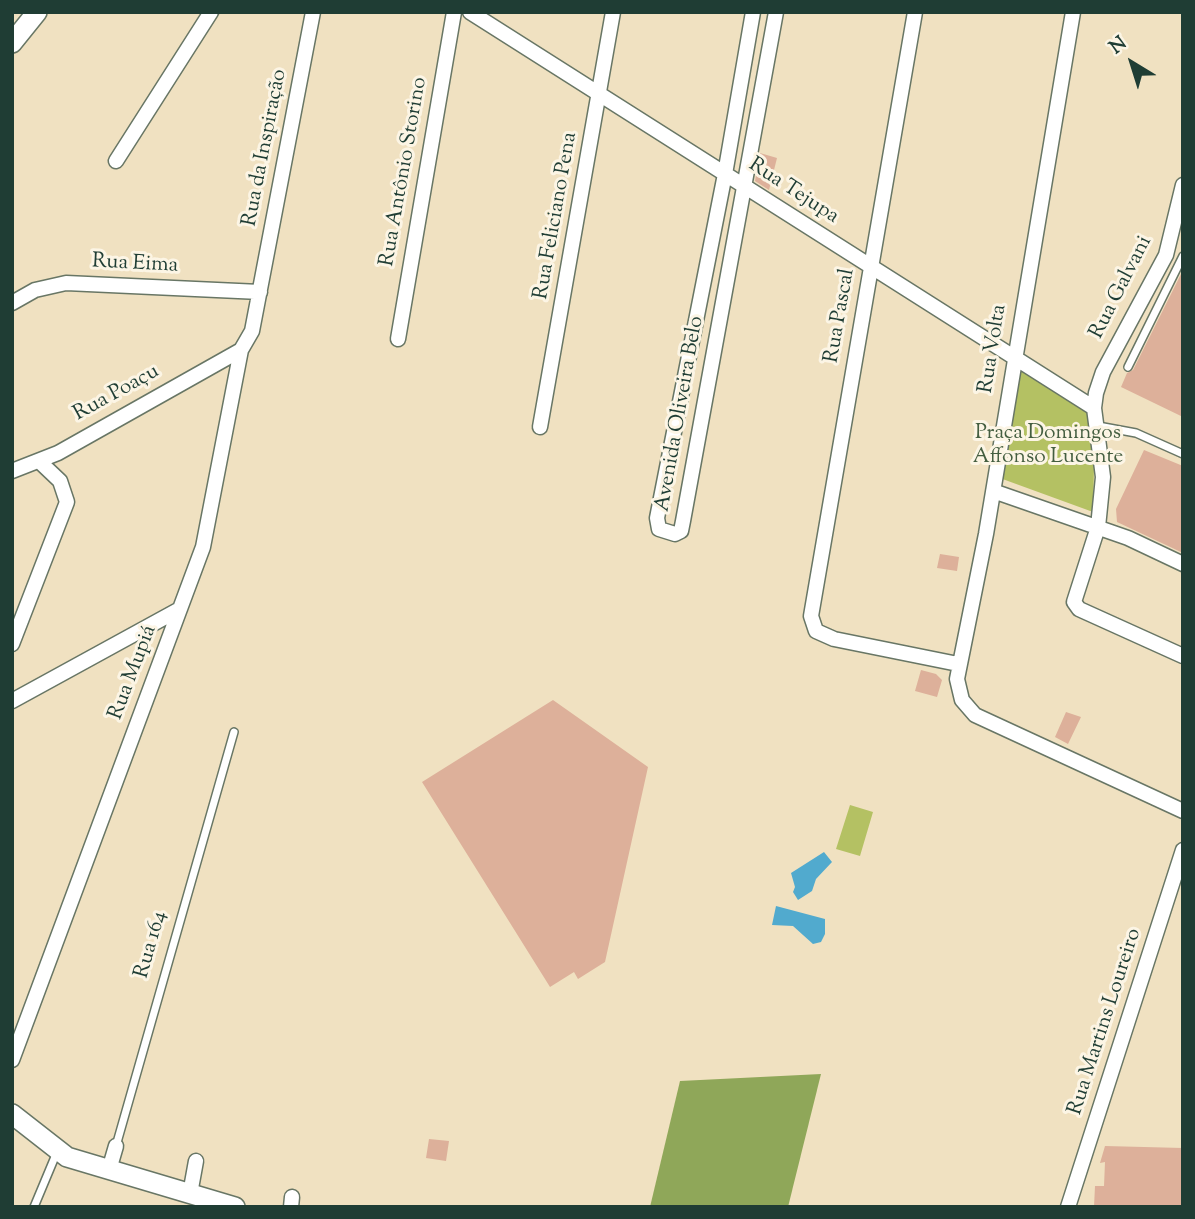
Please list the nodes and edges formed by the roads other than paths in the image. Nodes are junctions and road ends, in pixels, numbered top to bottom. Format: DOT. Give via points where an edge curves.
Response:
graph roads {
  1 [pos="37,12"];
  2 [pos="211,12"];
  3 [pos="313,12"];
  4 [pos="454,12"];
  5 [pos="470,12"];
  6 [pos="613,12"];
  7 [pos="752,12"];
  8 [pos="776,12"];
  9 [pos="915,12"];
  10 [pos="1073,12"];
  11 [pos="12,43"];
  12 [pos="600,93"];
  13 [pos="116,161"];
  14 [pos="724,174"];
  15 [pos="1183,185"];
  16 [pos="745,186"];
  17 [pos="1183,256"];
  18 [pos="870,267"];
  19 [pos="260,292"];
  20 [pos="12,303"];
  21 [pos="398,339"];
  22 [pos="241,349"];
  23 [pos="1014,356"];
  24 [pos="1128,367"];
  25 [pos="1094,408"];
  26 [pos="1098,426"];
  27 [pos="540,427"];
  28 [pos="1183,454"];
  29 [pos="40,462"];
  30 [pos="12,471"];
  31 [pos="993,491"];
  32 [pos="1098,527"];
  33 [pos="1183,564"];
  34 [pos="180,609"];
  35 [pos="12,645"];
  36 [pos="1183,656"];
  37 [pos="958,664"];
  38 [pos="12,701"];
  39 [pos="234,732"];
  40 [pos="1183,811"];
  41 [pos="1183,850"];
  42 [pos="12,1060"];
  43 [pos="12,1114"];
  44 [pos="116,1146"];
  45 [pos="57,1151"];
  46 [pos="196,1161"];
  47 [pos="109,1170"];
  48 [pos="190,1194"];
  49 [pos="34,1207"];
  50 [pos="235,1207"];
  51 [pos="1068,1207"];
  1 -- 11 [label="street"];
  2 -- 13 [label="street"];
  3 -- 19 [label="street, Rua da Inspiração"];
  4 -- 21 [label="street, Rua Antônio Storino"];
  5 -- 12 [label="street, Rua Tejupa"];
  6 -- 12 [label="street, Rua Feliciano Pena"];
  7 -- 14 [label="street, Avenida Oliveira Belo"];
  8 -- 16 [label="street, Avenida Oliveira Belo"];
  9 -- 18 [label="street, Rua Pascal"];
  10 -- 23 [label="street, Rua Volta"];
  12 -- 14 [label="street, Rua Tejupa"];
  12 -- 27 [label="street, Rua Feliciano Pena"];
  14 -- 16 [label="street, Rua Tejupa"];
  14 -- 16 [label="street, Avenida Oliveira Belo" via="657,517 659,529 675,534 681,531"];
  15 -- 25 [label="street, Rua Galvani" via="1166,255 1103,372"];
  16 -- 18 [label="street, Rua Tejupa"];
  17 -- 24 [label="lane"];
  18 -- 23 [label="street, Rua Tejupa"];
  18 -- 37 [label="street, Rua Pascal" via="811,616 813,626 849,643"];
  19 -- 20 [label="street, Rua Eima" via="66,283 35,290"];
  19 -- 22 [label="street, Rua Mupiá" via="252,331"];
  22 -- 29 [label="street, Rua Poaçu"];
  22 -- 34 [label="street, Rua Mupiá" via="203,547"];
  23 -- 25 [label="street, Rua Tejupa"];
  23 -- 31 [label="street, Rua Volta"];
  25 -- 26 [label="street"];
  26 -- 28 [label="lane" via="1136,432"];
  26 -- 32 [label="street" via="1103,477"];
  29 -- 30 [label="street, Rua Poaçu"];
  29 -- 35 [label="street" via="60,481 67,502"];
  31 -- 32 [label="street"];
  31 -- 37 [label="street, Rua Volta"];
  32 -- 33 [label="street"];
  32 -- 36 [label="street" via="1075,606"];
  34 -- 38 [label="street"];
  34 -- 42 [label="street, Rua Mupiá"];
  37 -- 40 [label="street, Rua Volta" via="960,691 975,715"];
  39 -- 44 [label="lane, Rua 164"];
  41 -- 51 [label="street, Rua Martins Loureiro"];
  43 -- 45 [label="street"];
  44 -- 47 [label="street, Rua 164"];
  45 -- 47 [label="street"];
  45 -- 49 [label="lane"];
  46 -- 48 [label="street"];
  47 -- 48 [label="street"];
  48 -- 50 [label="street"];
}
